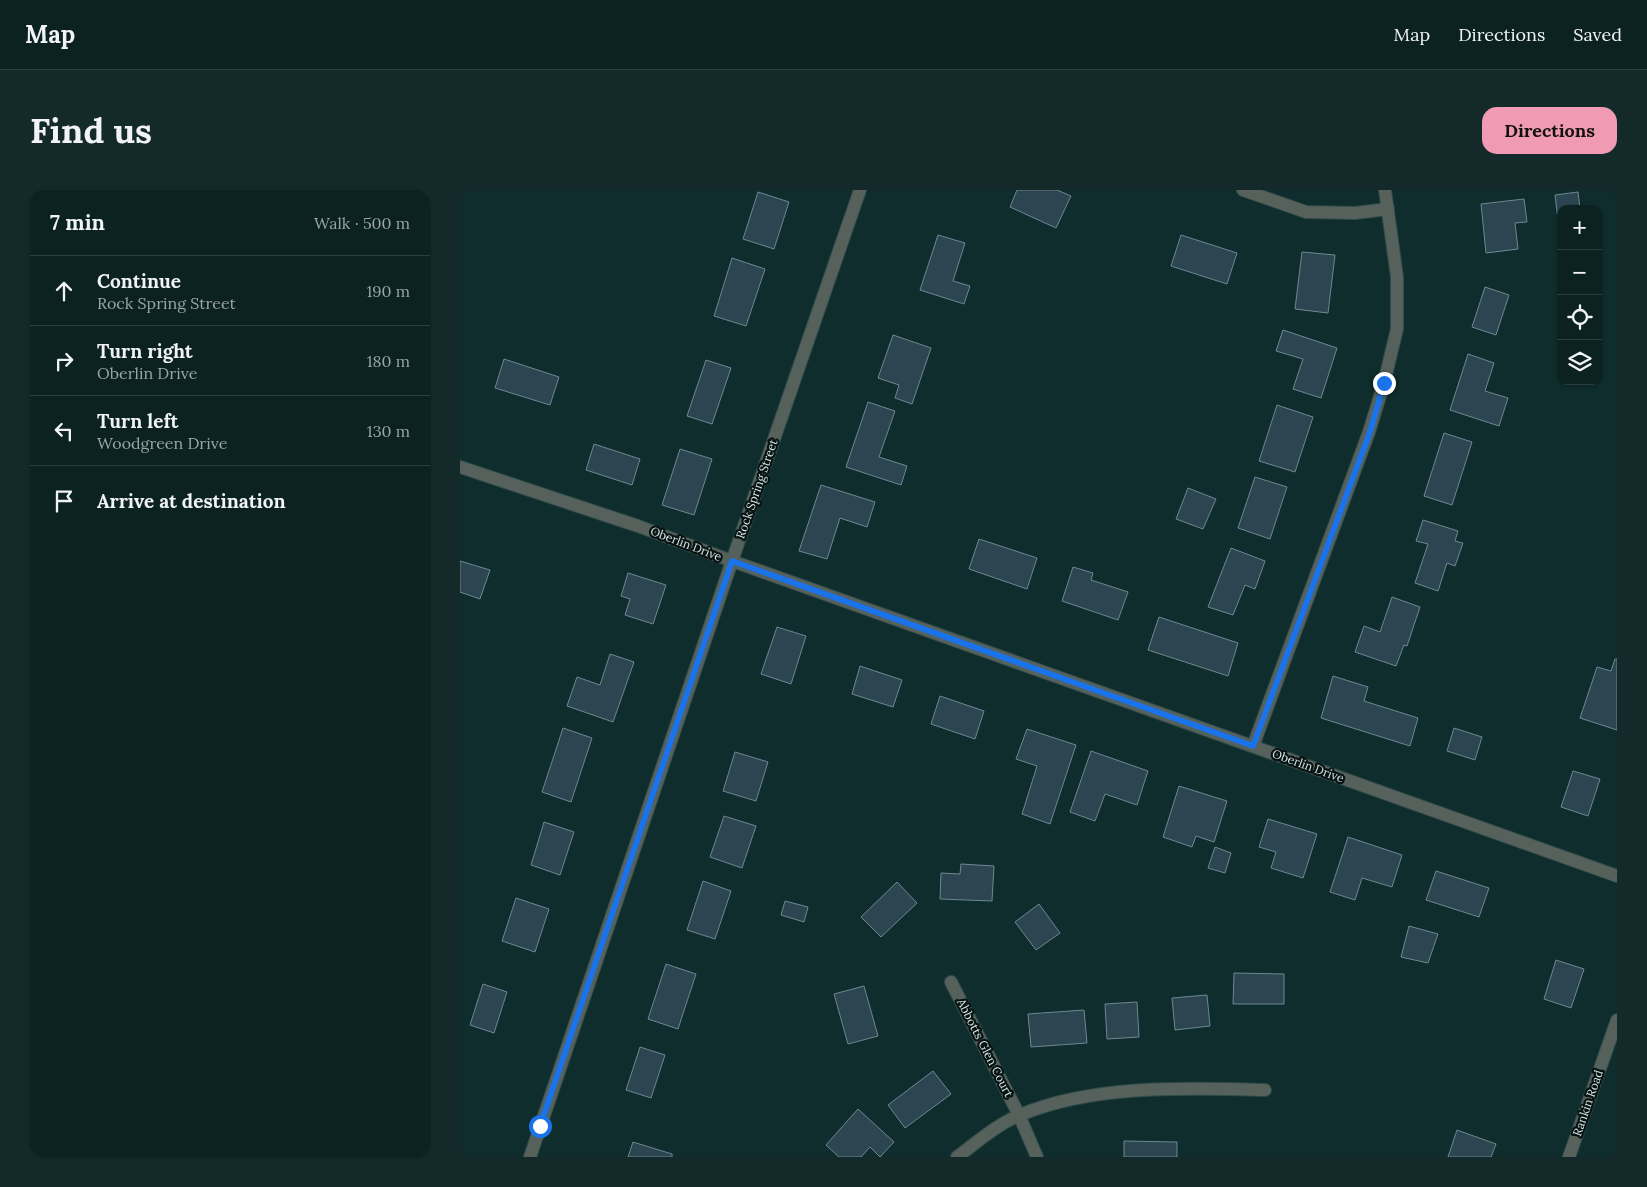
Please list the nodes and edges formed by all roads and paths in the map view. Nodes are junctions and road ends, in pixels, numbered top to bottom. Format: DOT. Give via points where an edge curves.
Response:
graph roads {
  1 [pos="860,190"];
  2 [pos="1243,190"];
  3 [pos="1386,190"];
  4 [pos="1388,209"];
  5 [pos="460,467"];
  6 [pos="732,561"];
  7 [pos="1253,746"];
  8 [pos="1617,876"];
  9 [pos="951,982"];
  10 [pos="1617,1020"];
  11 [pos="1265,1090"];
  12 [pos="1019,1115"];
  13 [pos="530,1157"];
  14 [pos="957,1157"];
  15 [pos="1037,1157"];
  16 [pos="1569,1157"];
  1 -- 6 [label="street, Rock Spring Street"];
  2 -- 4 [label="street" via="1306,212 1355,213"];
  3 -- 4 [label="street"];
  4 -- 7 [label="street" via="1397,277 1396,330 1384,383 1370,432"];
  5 -- 6 [label="street, Oberlin Drive"];
  6 -- 7 [label="street, Oberlin Drive"];
  6 -- 13 [label="street, Rock Spring Street"];
  7 -- 8 [label="street, Oberlin Drive"];
  9 -- 12 [label="street, Abbotts Glen Court"];
  10 -- 16 [label="street, Rankin Road"];
  11 -- 12 [label="street" via="1188,1088 1112,1093 1062,1101"];
  12 -- 14 [label="street"];
  12 -- 15 [label="street, Abbotts Glen Court"];
}
